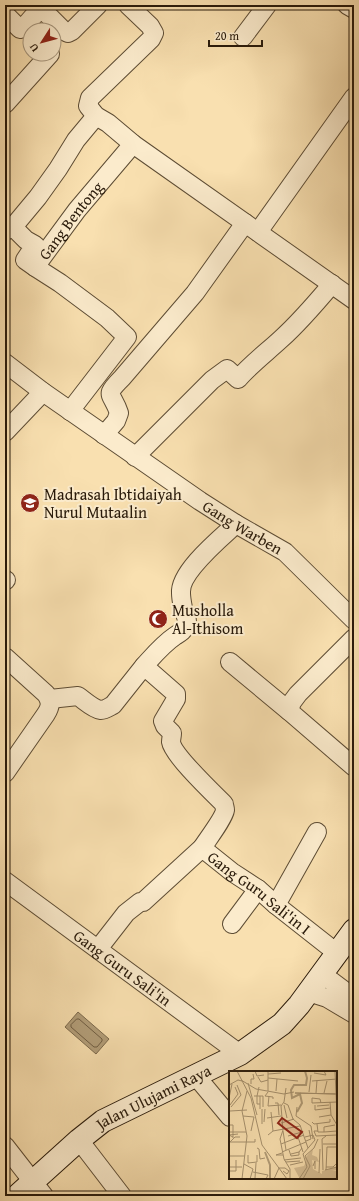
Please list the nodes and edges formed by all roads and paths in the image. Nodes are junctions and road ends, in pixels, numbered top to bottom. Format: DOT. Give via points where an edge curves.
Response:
graph roads {
  1 [pos="98,5"];
  2 [pos="128,5"];
  3 [pos="266,5"];
  4 [pos="347,5"];
  5 [pos="354,9"];
  6 [pos="5,14"];
  7 [pos="68,33"];
  8 [pos="242,37"];
  9 [pos="62,40"];
  10 [pos="43,62"];
  11 [pos="354,97"];
  12 [pos="5,104"];
  13 [pos="96,116"];
  14 [pos="133,144"];
  15 [pos="252,227"];
  16 [pos="9,229"];
  17 [pos="35,267"];
  18 [pos="332,284"];
  19 [pos="354,300"];
  20 [pos="5,363"];
  21 [pos="43,392"];
  22 [pos="70,411"];
  23 [pos="5,432"];
  24 [pos="104,435"];
  25 [pos="135,457"];
  26 [pos="236,524"];
  27 [pos="354,620"];
  28 [pos="354,638"];
  29 [pos="5,657"];
  30 [pos="230,662"];
  31 [pos="144,666"];
  32 [pos="50,699"];
  33 [pos="289,711"];
  34 [pos="354,767"];
  35 [pos="5,773"];
  36 [pos="317,832"];
  37 [pos="202,848"];
  38 [pos="5,882"];
  39 [pos="258,889"];
  40 [pos="276,905"];
  41 [pos="232,924"];
  42 [pos="354,930"];
  43 [pos="98,949"];
  44 [pos="337,953"];
  45 [pos="322,974"];
  46 [pos="308,992"];
  47 [pos="354,998"];
  48 [pos="354,1014"];
  49 [pos="240,1054"];
  50 [pos="195,1075"];
  51 [pos="229,1116"];
  52 [pos="79,1140"];
  53 [pos="5,1146"];
  54 [pos="38,1189"];
  55 [pos="17,1196"];
  56 [pos="122,1196"];
  1 -- 7 [label="street"];
  2 -- 13 [label="street" via="154,33 151,39 90,98 88,106"];
  3 -- 8 [label="street"];
  4 -- 5 [label="street"];
  6 -- 7 [label="street" via="23,28 42,9"];
  7 -- 9 [label="street"];
  10 -- 12 [label="street"];
  11 -- 15 [label="street"];
  13 -- 14 [label="street"];
  13 -- 16 [label="street" via="76,140 38,197"];
  14 -- 15 [label="street"];
  14 -- 17 [label="street, Gang Bentong" via="77,210"];
  15 -- 18 [label="street"];
  15 -- 24 [label="street" via="111,388 111,397 119,413 116,421"];
  16 -- 17 [label="street" via="35,245 25,260"];
  17 -- 22 [label="street, Gang Bentong" via="107,318 127,337"];
  18 -- 19 [label="street"];
  18 -- 25 [label="street" via="294,327 238,379 227,369 212,380"];
  20 -- 21 [label="street, Gang Warben"];
  21 -- 22 [label="street, Gang Warben"];
  21 -- 23 [label="street"];
  22 -- 24 [label="street, Gang Warben"];
  24 -- 25 [label="street, Gang Warben"];
  25 -- 26 [label="street, Gang Warben"];
  26 -- 27 [label="street, Gang Warben" via="284,552"];
  26 -- 31 [label="street" via="198,560 183,583 181,591 187,625 166,642"];
  28 -- 33 [label="street" via="298,694"];
  29 -- 32 [label="street"];
  30 -- 33 [label="street"];
  31 -- 32 [label="street" via="113,705 106,708 100,710 78,696"];
  31 -- 37 [label="street" via="176,695 163,721 172,733 173,748 225,807 222,818"];
  32 -- 35 [label="street" via="50,707 46,714"];
  33 -- 34 [label="street"];
  36 -- 40 [label="street"];
  37 -- 39 [label="street, Gang Guru Sali'in I"];
  37 -- 43 [label="street, Gang Guru Sali'in I" via="143,902 126,913"];
  38 -- 43 [label="street, Gang Guru Sali'in"];
  39 -- 40 [label="street, Gang Guru Sali'in I"];
  39 -- 41 [label="street"];
  40 -- 44 [label="street, Gang Guru Sali'in I"];
  42 -- 44 [label="street, Jalan Ulujami Raya"];
  43 -- 49 [label="street, Gang Guru Sali'in"];
  44 -- 45 [label="street, Jalan Ulujami Raya"];
  45 -- 46 [label="street, Jalan Ulujami Raya"];
  45 -- 47 [label="street"];
  46 -- 48 [label="street" via="327,998"];
  46 -- 49 [label="street, Jalan Ulujami Raya" via="282,1024"];
  49 -- 50 [label="street, Jalan Ulujami Raya"];
  50 -- 51 [label="street"];
  50 -- 52 [label="street, Jalan Ulujami Raya" via="103,1121"];
  52 -- 54 [label="street, Jalan Ulujami Raya"];
  52 -- 56 [label="street"];
  53 -- 54 [label="street"];
  54 -- 55 [label="street, Jalan Ulujami Raya"];
}
